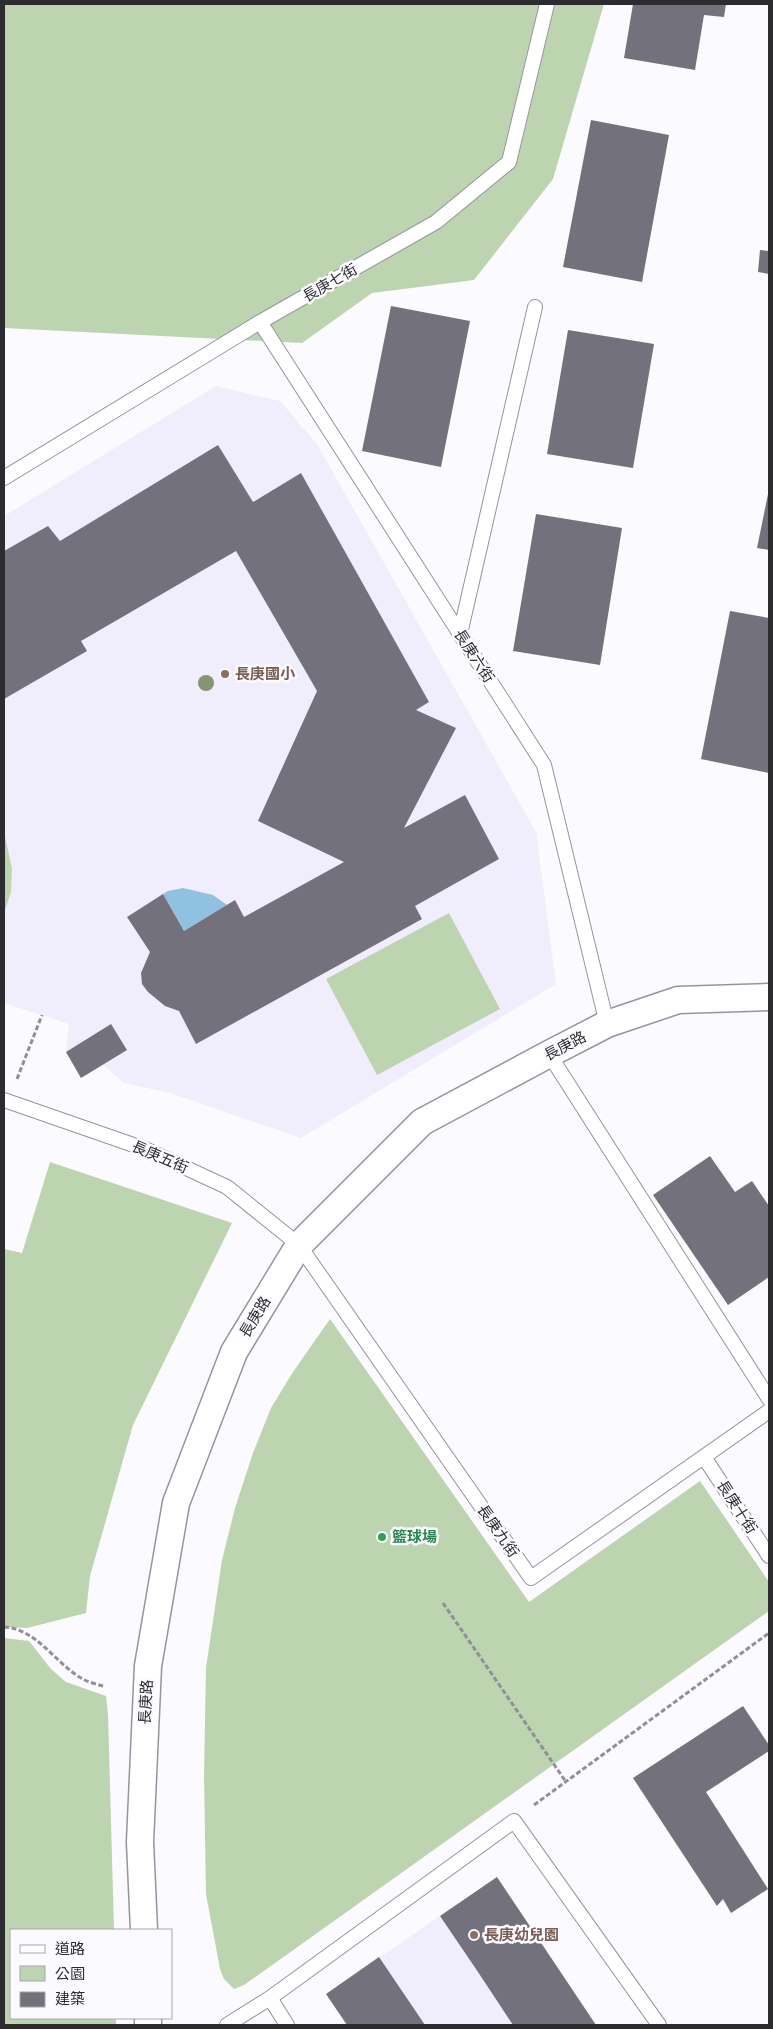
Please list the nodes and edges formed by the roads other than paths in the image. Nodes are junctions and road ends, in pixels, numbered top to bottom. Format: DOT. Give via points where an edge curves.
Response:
graph roads {
  1 [pos="547,4"];
  2 [pos="535,307"];
  3 [pos="260,322"];
  4 [pos="4,478"];
  5 [pos="460,634"];
  6 [pos="769,997"];
  7 [pos="607,1024"];
  8 [pos="549,1054"];
  9 [pos="6,1100"];
  10 [pos="299,1245"];
  11 [pos="769,1399"];
  12 [pos="769,1411"];
  13 [pos="704,1457"];
  14 [pos="769,1556"];
  15 [pos="144,1929"];
  16 [pos="270,1998"];
  17 [pos="227,2025"];
  18 [pos="287,2025"];
  19 [pos="659,2025"];
  1 -- 3 [label="lane, 長庚七街" via="509,162 436,222"];
  2 -- 5 [label="lane"];
  3 -- 4 [label="lane, 長庚七街"];
  3 -- 5 [label="lane, 長庚六街"];
  5 -- 7 [label="lane, 長庚六街" via="544,765"];
  6 -- 7 [label="street, 長庚路" via="678,1000"];
  7 -- 8 [label="street, 長庚路"];
  8 -- 10 [label="street, 長庚路" via="422,1122"];
  8 -- 11 [label="lane"];
  9 -- 10 [label="lane, 長庚五街" via="145,1149 227,1187"];
  10 -- 13 [label="lane, 長庚九街" via="531,1578"];
  10 -- 15 [label="street, 長庚路" via="234,1352 176,1503 148,1666 140,1842"];
  12 -- 13 [label="lane, 長庚九街"];
  13 -- 14 [label="lane, 長庚十街"];
  16 -- 17 [label="lane"];
  16 -- 18 [label="lane"];
  16 -- 19 [label="lane" via="514,1821"];
}
